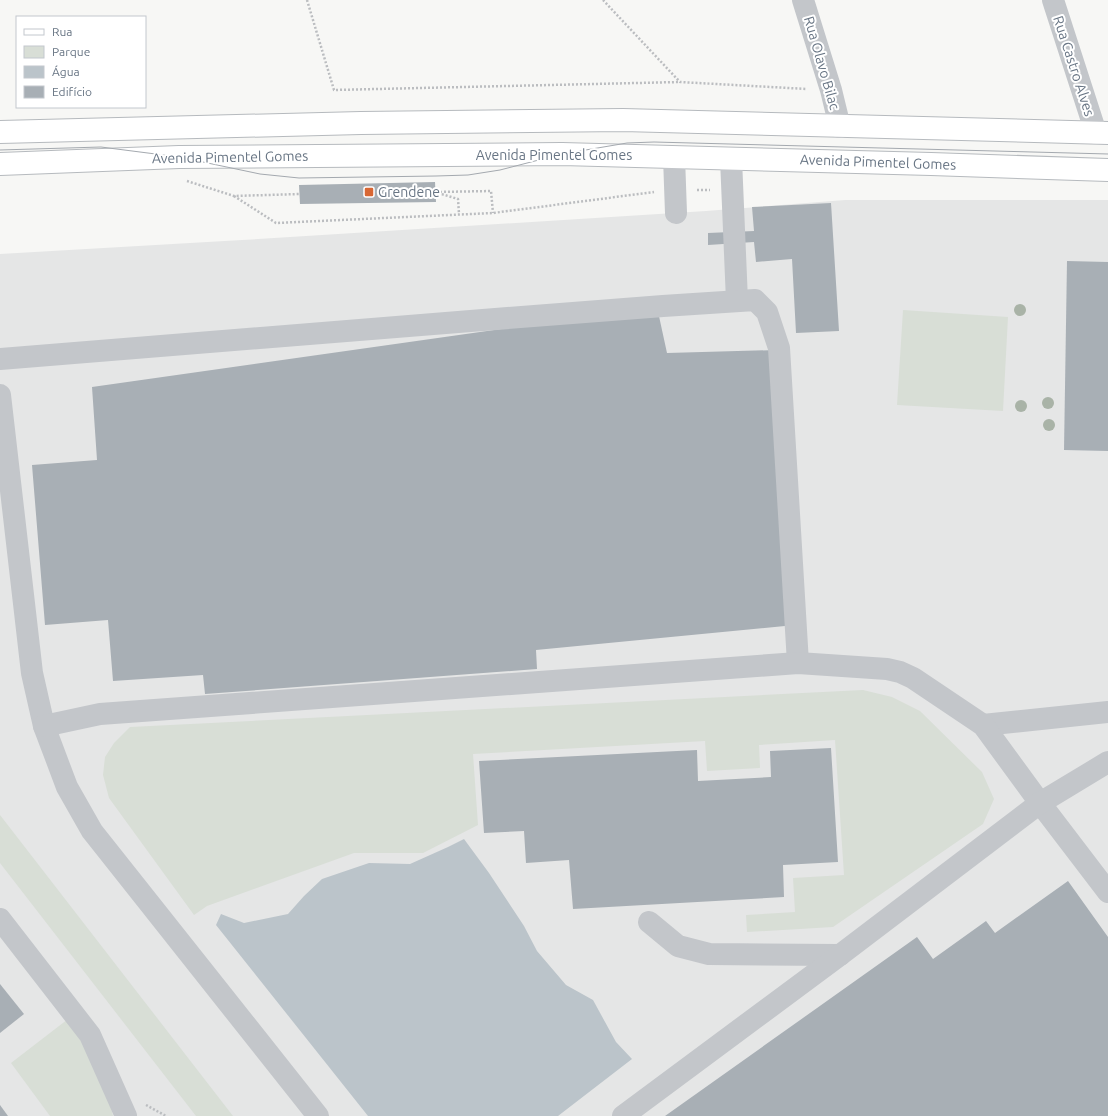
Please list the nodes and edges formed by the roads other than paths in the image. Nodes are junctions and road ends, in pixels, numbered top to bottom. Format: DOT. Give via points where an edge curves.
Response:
graph roads {
  1 [pos="803,0"];
  2 [pos="1053,0"];
  3 [pos="840,127"];
  4 [pos="0,132"];
  5 [pos="1102,133"];
  6 [pos="674,157"];
  7 [pos="731,159"];
  8 [pos="0,164"];
  9 [pos="1108,170"];
  10 [pos="676,213"];
  11 [pos="737,301"];
  12 [pos="0,359"];
  13 [pos="0,395"];
  14 [pos="798,663"];
  15 [pos="1108,712"];
  16 [pos="983,725"];
  17 [pos="44,726"];
  18 [pos="1108,762"];
  19 [pos="1040,803"];
  20 [pos="1108,892"];
  21 [pos="0,919"];
  22 [pos="649,922"];
  23 [pos="840,955"];
  24 [pos="126,1116"];
  25 [pos="318,1116"];
  26 [pos="623,1116"];
  1 -- 3 [label="street, Rua Olavo Bilac"];
  2 -- 5 [label="street, Rua Castro Alves"];
  3 -- 4 [label="main road" via="623,120 361,123"];
  3 -- 5 [label="main road"];
  6 -- 7 [label="main road, Avenida Pimentel Gomes"];
  6 -- 8 [label="main road, Avenida Pimentel Gomes" via="562,154 187,157"];
  6 -- 10 [label="street"];
  7 -- 9 [label="main road, Avenida Pimentel Gomes"];
  7 -- 11 [label="street"];
  11 -- 12 [label="street"];
  11 -- 14 [label="street" via="755,300 762,306 767,312 779,348"];
  13 -- 17 [label="street" via="32,673"];
  14 -- 16 [label="street" via="900,672"];
  14 -- 17 [label="street" via="100,714"];
  15 -- 16 [label="street"];
  16 -- 19 [label="street"];
  17 -- 25 [label="street" via="67,787 92,831"];
  18 -- 19 [label="street"];
  19 -- 20 [label="street"];
  19 -- 23 [label="street"];
  21 -- 24 [label="street" via="90,1035"];
  22 -- 23 [label="street" via="678,946 709,954"];
  23 -- 26 [label="street"];
}
